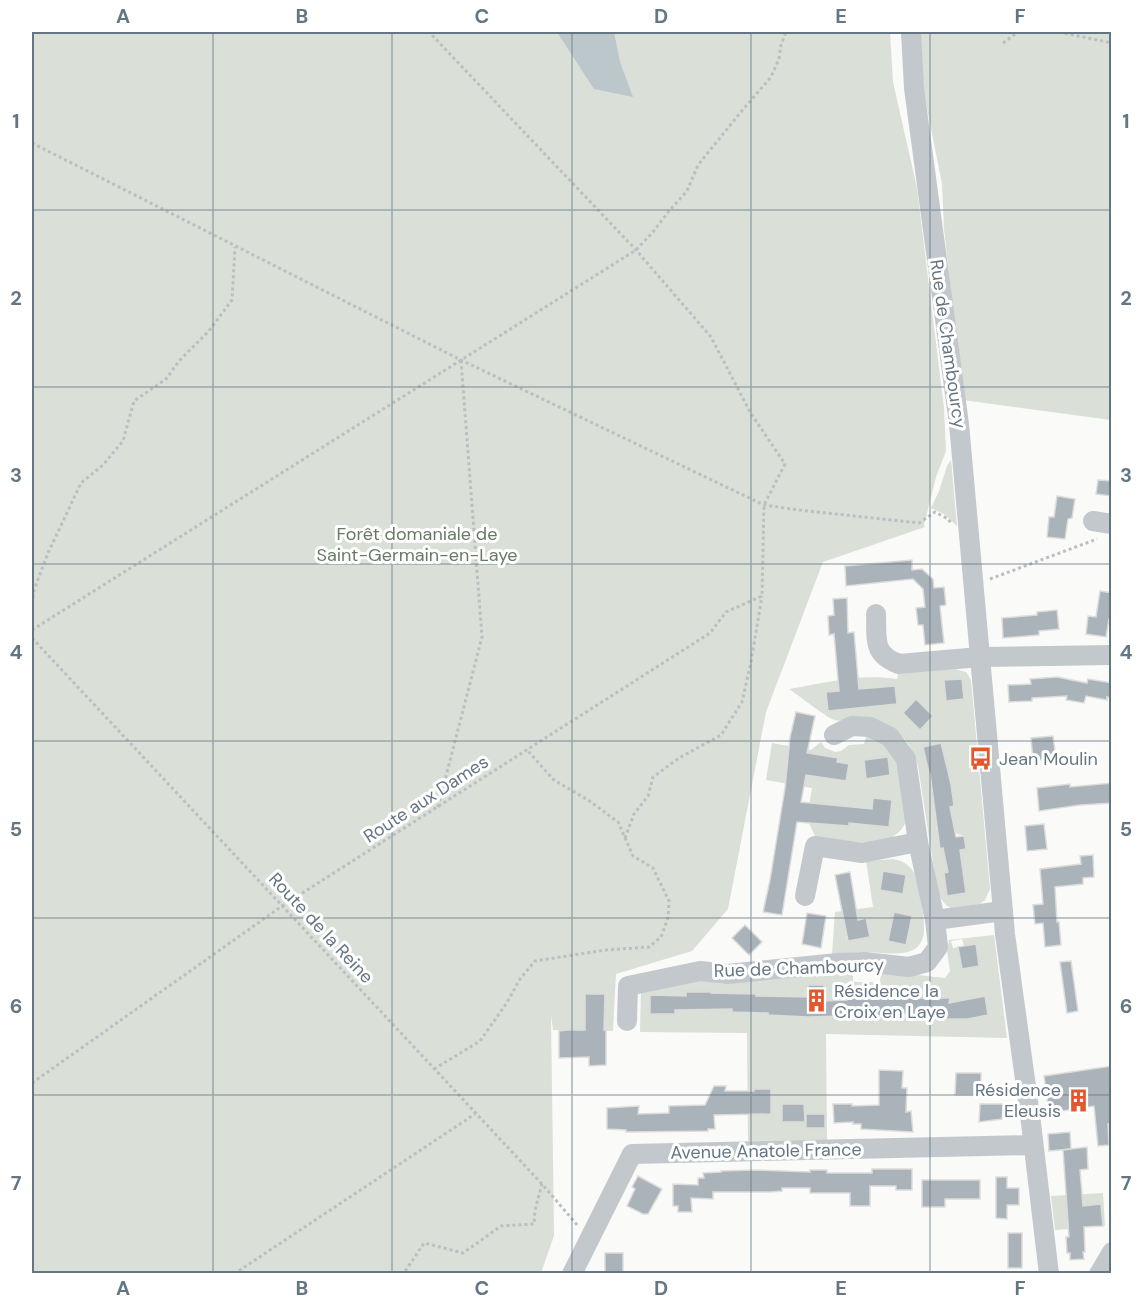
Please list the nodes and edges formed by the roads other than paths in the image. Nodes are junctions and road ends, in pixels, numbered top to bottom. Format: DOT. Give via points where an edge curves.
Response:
graph roads {
  1 [pos="911,32"];
  2 [pos="876,614"];
  3 [pos="1112,654"];
  4 [pos="980,657"];
  5 [pos="834,735"];
  6 [pos="918,842"];
  7 [pos="805,896"];
  8 [pos="1003,911"];
  9 [pos="935,920"];
  10 [pos="627,1022"];
  11 [pos="1033,1146"];
  12 [pos="1112,1252"];
  13 [pos="572,1274"];
  14 [pos="1049,1274"];
  15 [pos="1099,1274"];
  1 -- 4 [label="street, Rue de Chambourcy" via="914,88 959,424"];
  2 -- 4 [label="street" via="878,647 886,660 899,664"];
  3 -- 4 [label="street"];
  4 -- 8 [label="street, Rue de Chambourcy"];
  5 -- 6 [label="street" via="852,726 870,727 890,737 906,759"];
  6 -- 7 [label="street" via="862,853 815,846"];
  6 -- 9 [label="street"];
  8 -- 9 [label="street"];
  8 -- 11 [label="street, Rue de Chambourcy"];
  9 -- 10 [label="street, Rue de Chambourcy" via="938,947 927,962 909,967 838,963 727,974 700,970 628,986"];
  11 -- 13 [label="street, Avenue Anatole France" via="632,1154"];
  11 -- 14 [label="street, Rue de Chambourcy"];
  12 -- 15 [label="street"];
}
